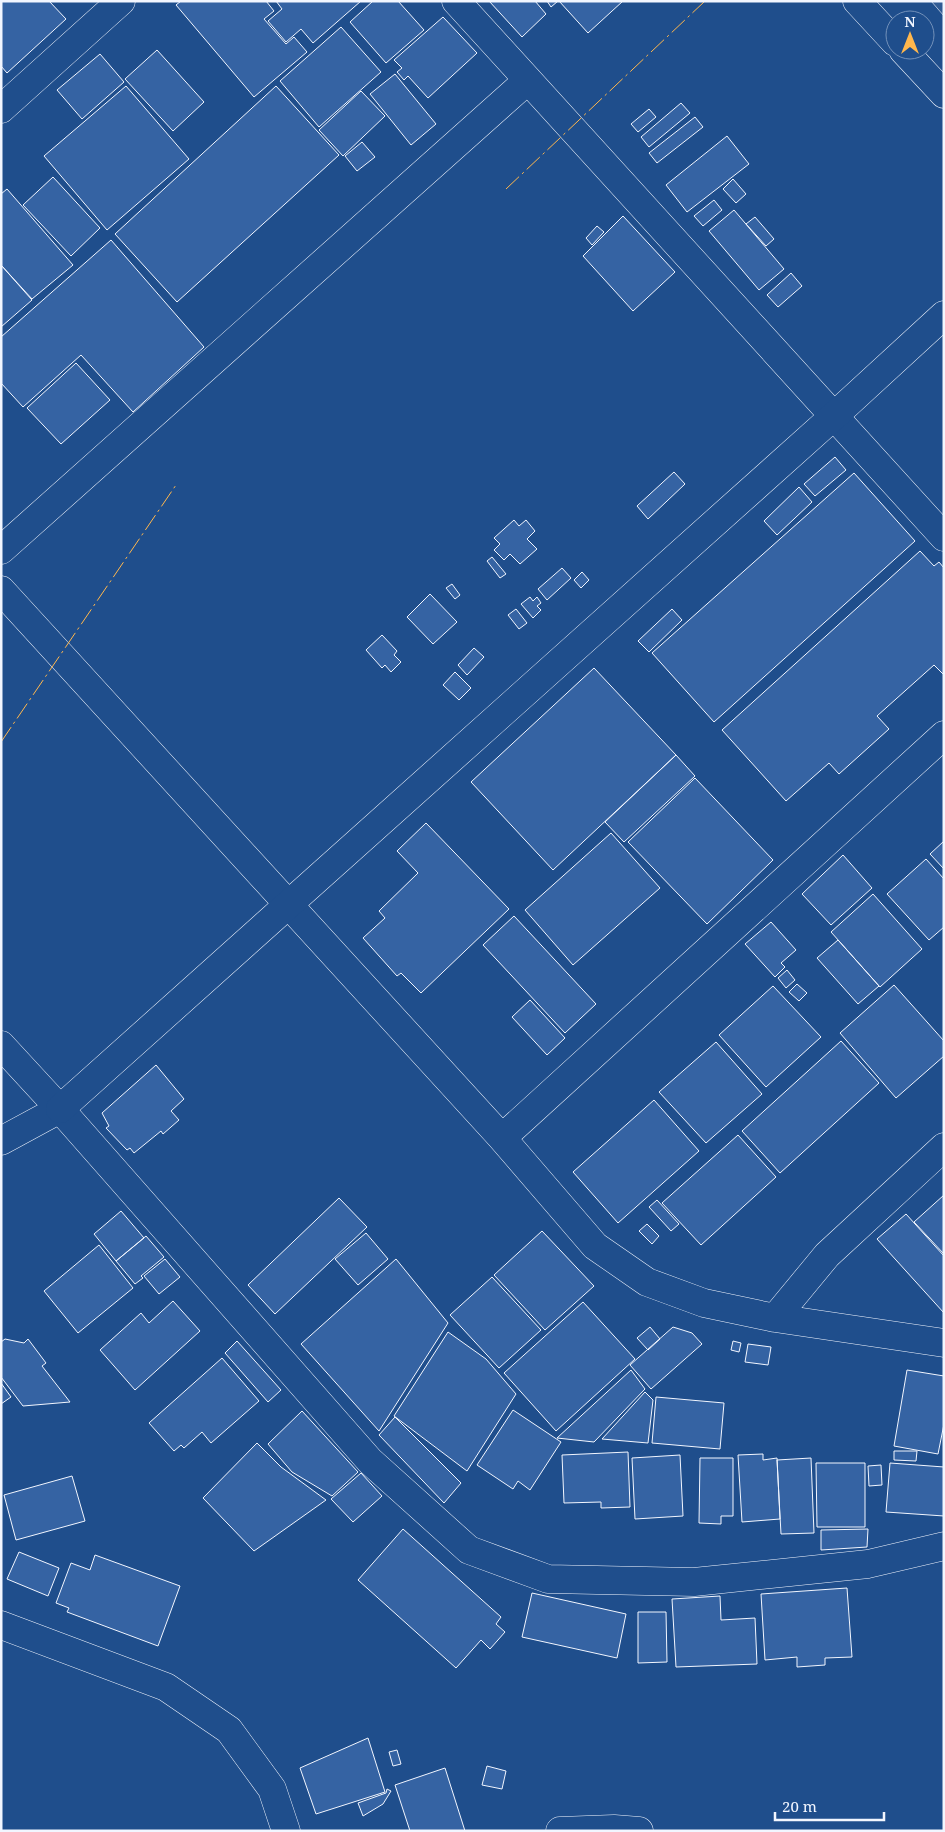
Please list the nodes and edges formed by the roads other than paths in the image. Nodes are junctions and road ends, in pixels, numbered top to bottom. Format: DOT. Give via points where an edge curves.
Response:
graph roads {
  1 [pos="121,1"];
  2 [pos="456,1"];
  3 [pos="857,1"];
  4 [pos="885,31"];
  5 [pos="912,60"];
  6 [pos="528,80"];
  7 [pos="944,94"];
  8 [pos="1,109"];
  9 [pos="944,315"];
  10 [pos="834,416"];
  11 [pos="944,536"];
  12 [pos="1,550"];
  13 [pos="1,590"];
  14 [pos="944,735"];
  15 [pos="288,903"];
  16 [pos="1,1045"];
  17 [pos="60,1109"];
  18 [pos="502,1138"];
  19 [pos="1,1141"];
  20 [pos="944,1147"];
  21 [pos="774,1318"];
  22 [pos="944,1343"];
  23 [pos="944,1546"];
  24 [pos="1,1626"];
  25 [pos="286,1831"];
  26 [pos="560,1831"];
  27 [pos="639,1831"];
  1 -- 8 [label="street"];
  2 -- 6 [label="street"];
  3 -- 4 [label="street"];
  5 -- 7 [label="street"];
  6 -- 10 [label="street"];
  6 -- 12 [label="street"];
  9 -- 10 [label="street"];
  10 -- 11 [label="street"];
  10 -- 15 [label="street"];
  13 -- 15 [label="street"];
  14 -- 18 [label="street"];
  15 -- 17 [label="street"];
  15 -- 18 [label="street"];
  16 -- 17 [label="street"];
  17 -- 19 [label="street"];
  17 -- 23 [label="street" via="370,1462 469,1550 548,1579 694,1582 868,1564"];
  18 -- 21 [label="street" via="595,1246 648,1282 704,1303"];
  20 -- 21 [label="street" via="827,1255"];
  21 -- 22 [label="street"];
  24 -- 25 [label="street" via="166,1687 229,1730 272,1789"];
  26 -- 27 [label="street"];
}
